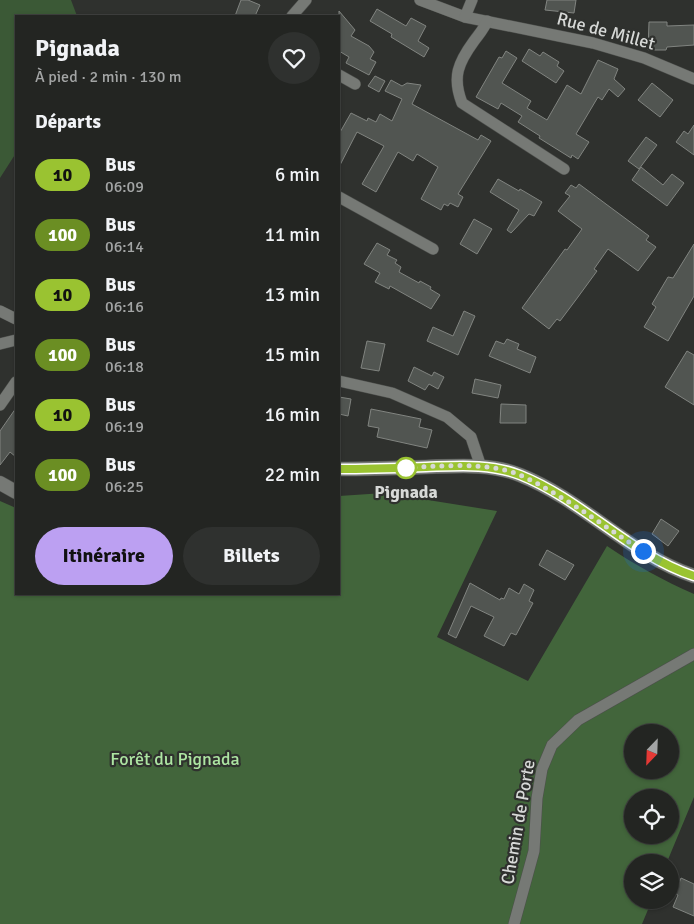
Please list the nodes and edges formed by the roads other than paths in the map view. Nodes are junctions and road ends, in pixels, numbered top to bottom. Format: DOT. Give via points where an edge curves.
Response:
graph roads {
  1 [pos="306,0"];
  2 [pos="420,0"];
  3 [pos="472,0"];
  4 [pos="293,15"];
  5 [pos="465,17"];
  6 [pos="487,21"];
  7 [pos="340,76"];
  8 [pos="694,78"];
  9 [pos="355,84"];
  10 [pos="564,169"];
  11 [pos="340,198"];
  12 [pos="433,249"];
  13 [pos="0,311"];
  14 [pos="15,318"];
  15 [pos="15,340"];
  16 [pos="0,344"];
  17 [pos="340,381"];
  18 [pos="15,383"];
  19 [pos="0,405"];
  20 [pos="482,467"];
  21 [pos="340,469"];
  22 [pos="0,483"];
  23 [pos="15,491"];
  24 [pos="694,576"];
  25 [pos="694,654"];
  26 [pos="514,924"];
  1 -- 4 [label="street"];
  2 -- 5 [label="street, Rue de Millet"];
  3 -- 5 [label="street"];
  5 -- 6 [label="street, Rue de Millet"];
  6 -- 8 [label="street, Rue de Millet" via="593,42"];
  6 -- 10 [label="street" via="457,70 462,103"];
  7 -- 9 [label="street"];
  11 -- 12 [label="street"];
  13 -- 14 [label="street"];
  15 -- 16 [label="street"];
  17 -- 20 [label="street" via="392,393 447,417 471,437"];
  18 -- 19 [label="street"];
  20 -- 21 [label="street"];
  20 -- 24 [label="street" via="506,470 536,482 643,551"];
  22 -- 23 [label="street"];
  25 -- 26 [label="street, Chemin de Porte" via="578,720 552,745 542,769 534,851"];
}
